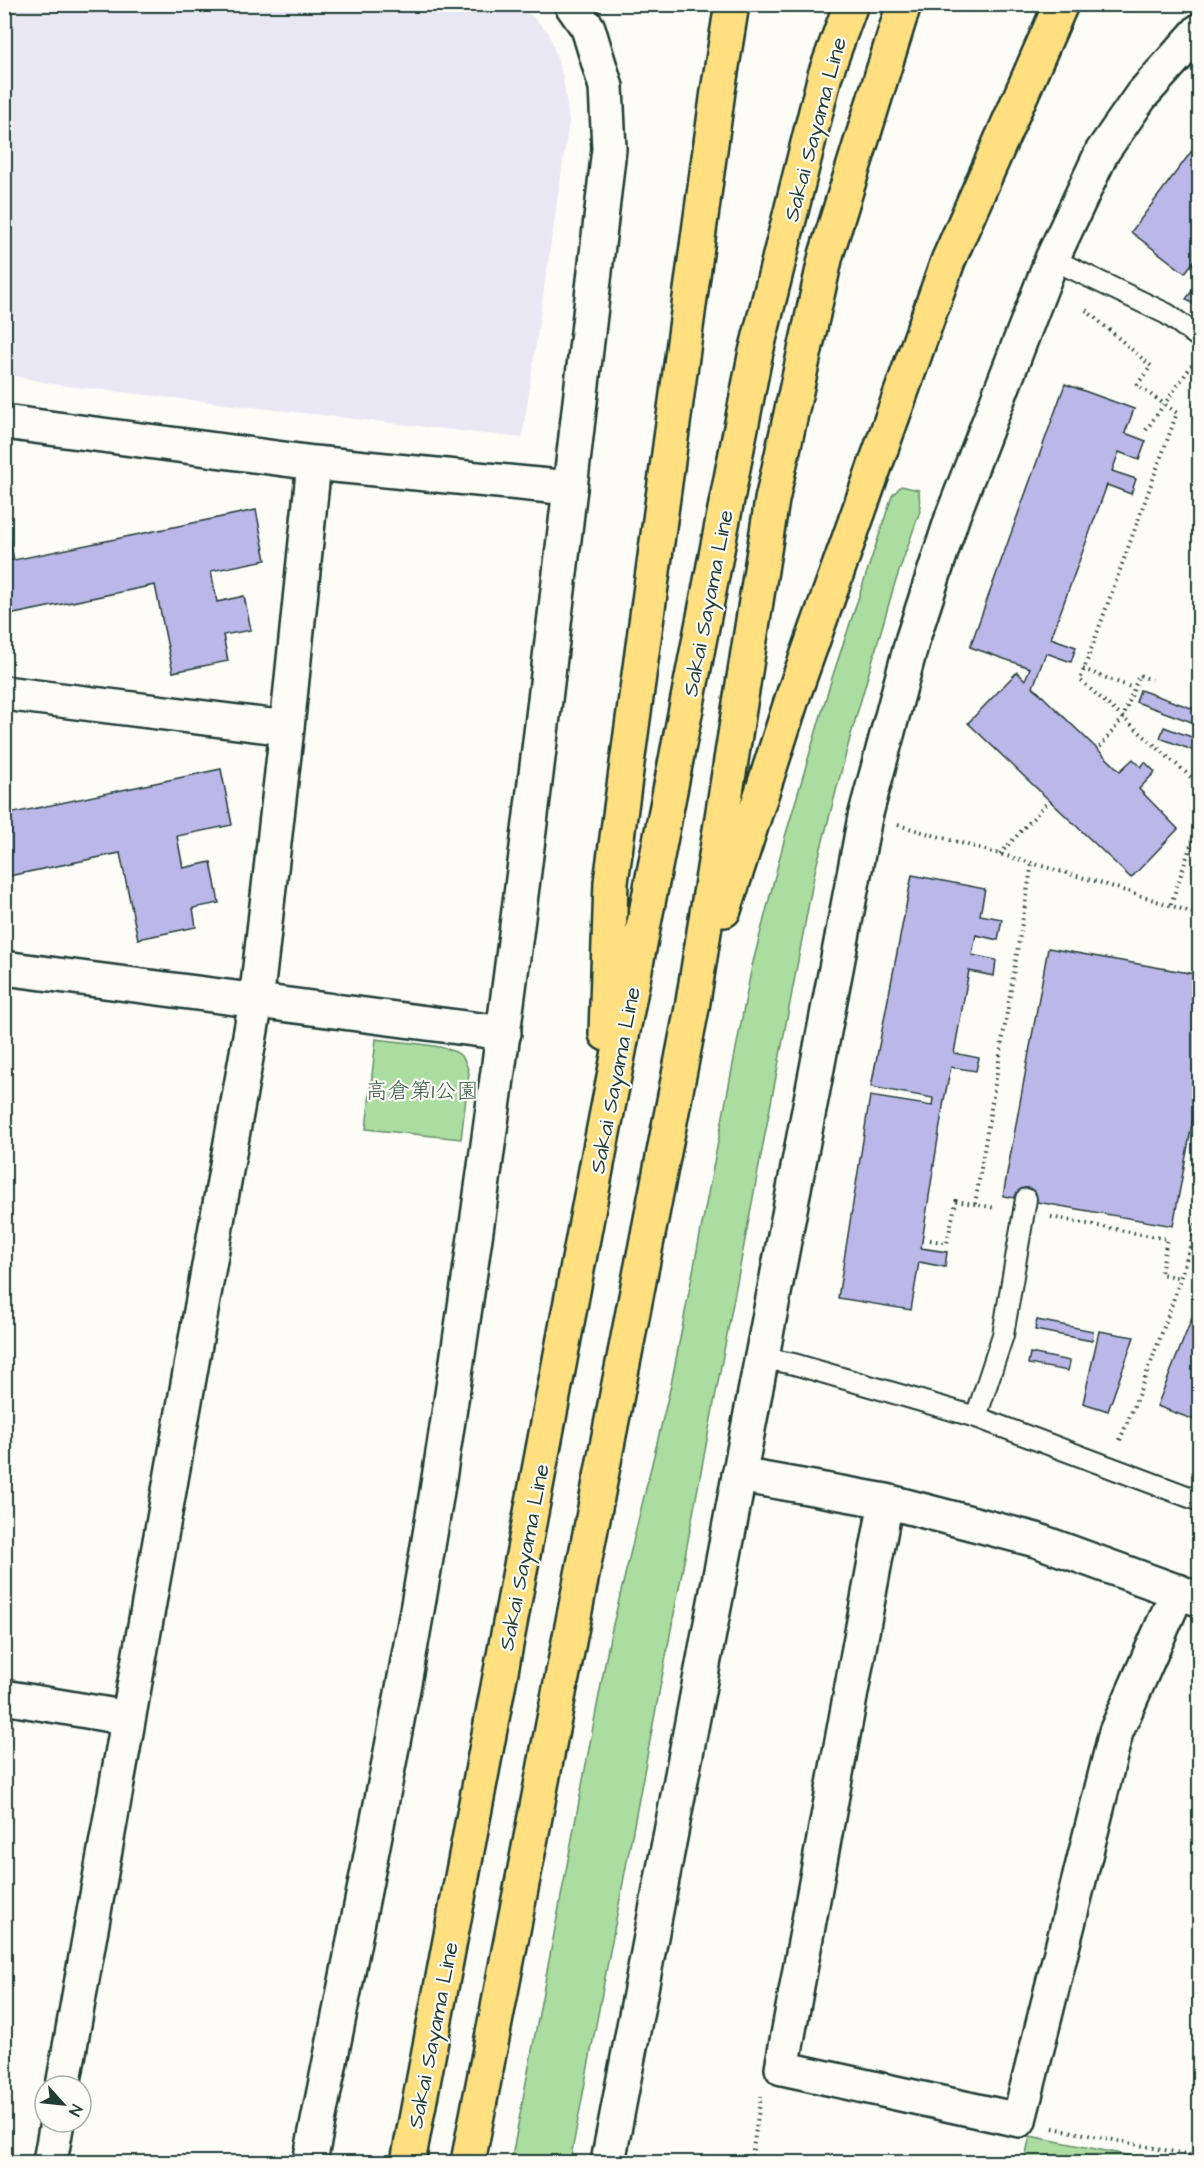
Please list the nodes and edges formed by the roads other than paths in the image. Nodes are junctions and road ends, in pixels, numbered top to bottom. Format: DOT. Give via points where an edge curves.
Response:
graph roads {
  1 [pos="571,4"];
  2 [pos="732,4"];
  3 [pos="851,4"];
  4 [pos="904,4"];
  5 [pos="1061,4"];
  6 [pos="1200,30"];
  7 [pos="1052,259"];
  8 [pos="1200,338"];
  9 [pos="4,422"];
  10 [pos="314,463"];
  11 [pos="570,488"];
  12 [pos="4,693"];
  13 [pos="287,728"];
  14 [pos="4,968"];
  15 [pos="256,1002"];
  16 [pos="692,1008"];
  17 [pos="504,1033"];
  18 [pos="602,1138"];
  19 [pos="1018,1207"];
  20 [pos="763,1358"];
  21 [pos="976,1417"];
  22 [pos="739,1475"];
  23 [pos="886,1501"];
  24 [pos="1200,1501"];
  25 [pos="1189,1595"];
  26 [pos="4,1697"];
  27 [pos="128,1718"];
  28 [pos="65,2074"];
  29 [pos="55,2134"];
  30 [pos="50,2163"];
  31 [pos="310,2163"];
  32 [pos="408,2163"];
  33 [pos="468,2163"];
  34 [pos="608,2163"];
  1 -- 11 [label="street" via="588,28 606,87 609,149"];
  2 -- 18 [label="main road" via="611,882"];
  3 -- 18 [label="main road, Sakai Sayama Line" via="825,75 755,356"];
  4 -- 16 [label="main road, Sakai Sayama Line" via="826,255 772,500"];
  5 -- 16 [label="main road" via="948,261 794,693"];
  6 -- 7 [label="street" via="1141,96 1102,152"];
  7 -- 8 [label="lane" via="1167,314"];
  7 -- 20 [label="street" via="953,515 913,638 865,817"];
  9 -- 10 [label="street"];
  10 -- 11 [label="street"];
  10 -- 13 [label="street"];
  11 -- 17 [label="street"];
  12 -- 13 [label="street"];
  13 -- 15 [label="street"];
  14 -- 15 [label="street"];
  15 -- 17 [label="street"];
  15 -- 27 [label="street"];
  16 -- 33 [label="main road, Sakai Sayama Line"];
  17 -- 31 [label="street" via="440,1472 396,1726"];
  18 -- 32 [label="main road, Sakai Sayama Line"];
  19 -- 21 [label="lane" via="1003,1335"];
  20 -- 21 [label="lane"];
  20 -- 22 [label="street"];
  21 -- 24 [label="lane"];
  22 -- 23 [label="street"];
  22 -- 34 [label="street"];
  23 -- 25 [label="street" via="1036,1540"];
  23 -- 25 [label="street" via="782,2068 1019,2120 1116,1732"];
  26 -- 27 [label="street"];
  27 -- 28 [label="street"];
  29 -- 30 [label="street"];
}
